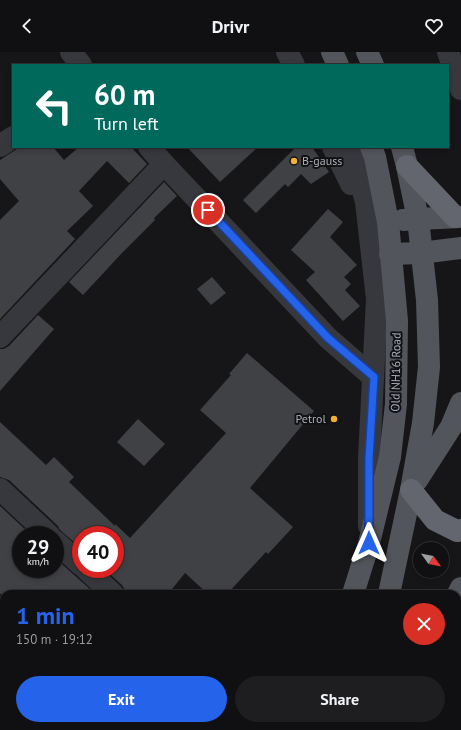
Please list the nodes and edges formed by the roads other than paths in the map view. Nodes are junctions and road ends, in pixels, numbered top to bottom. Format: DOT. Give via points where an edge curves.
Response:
graph roads {
  1 [pos="71,52"];
  2 [pos="287,52"];
  3 [pos="324,52"];
  4 [pos="332,52"];
  5 [pos="367,52"];
  6 [pos="448,52"];
  7 [pos="80,64"];
  8 [pos="293,64"];
  9 [pos="328,64"];
  10 [pos="338,64"];
  11 [pos="373,64"];
  12 [pos="461,89"];
  13 [pos="12,137"];
  14 [pos="0,146"];
  15 [pos="150,148"];
  16 [pos="333,148"];
  17 [pos="350,148"];
  18 [pos="371,148"];
  19 [pos="405,157"];
  20 [pos="164,164"];
  21 [pos="366,202"];
  22 [pos="458,217"];
  23 [pos="418,218"];
  24 [pos="388,222"];
  25 [pos="461,248"];
  26 [pos="421,253"];
  27 [pos="390,254"];
  28 [pos="0,337"];
  29 [pos="374,377"];
  30 [pos="461,403"];
  31 [pos="0,489"];
  32 [pos="411,490"];
  33 [pos="39,526"];
  34 [pos="461,530"];
  35 [pos="369,543"];
  36 [pos="64,549"];
  37 [pos="72,557"];
  38 [pos="96,578"];
  39 [pos="109,590"];
  40 [pos="354,590"];
  41 [pos="390,590"];
  1 -- 7 [label="street"];
  2 -- 8 [label="street"];
  3 -- 9 [label="street"];
  4 -- 10 [label="main road"];
  5 -- 11 [label="main road"];
  6 -- 12 [label="street"];
  13 -- 14 [label="street"];
  15 -- 20 [label="street"];
  16 -- 21 [label="street" via="355,192"];
  17 -- 21 [label="street"];
  18 -- 24 [label="main road, Old NH16 Road"];
  19 -- 22 [label="highway"];
  19 -- 23 [label="main road"];
  20 -- 28 [label="street"];
  20 -- 29 [label="street" via="328,338"];
  21 -- 29 [label="street" via="377,298"];
  22 -- 23 [label="main road"];
  23 -- 24 [label="main road"];
  23 -- 26 [label="main road"];
  24 -- 27 [label="main road, Old NH16 Road"];
  25 -- 26 [label="main road"];
  26 -- 27 [label="main road"];
  26 -- 32 [label="main road" via="427,300 429,367 423,423"];
  27 -- 35 [label="main road, Old NH16 Road" via="397,321 396,404 390,457"];
  29 -- 35 [label="street" via="369,458"];
  30 -- 32 [label="main road" via="451,427"];
  31 -- 33 [label="street"];
  32 -- 34 [label="highway" via="435,520 457,531"];
  32 -- 41 [label="main road"];
  35 -- 40 [label="main road, Old NH16 Road"];
  36 -- 37 [label="street"];
  38 -- 39 [label="street"];
}
